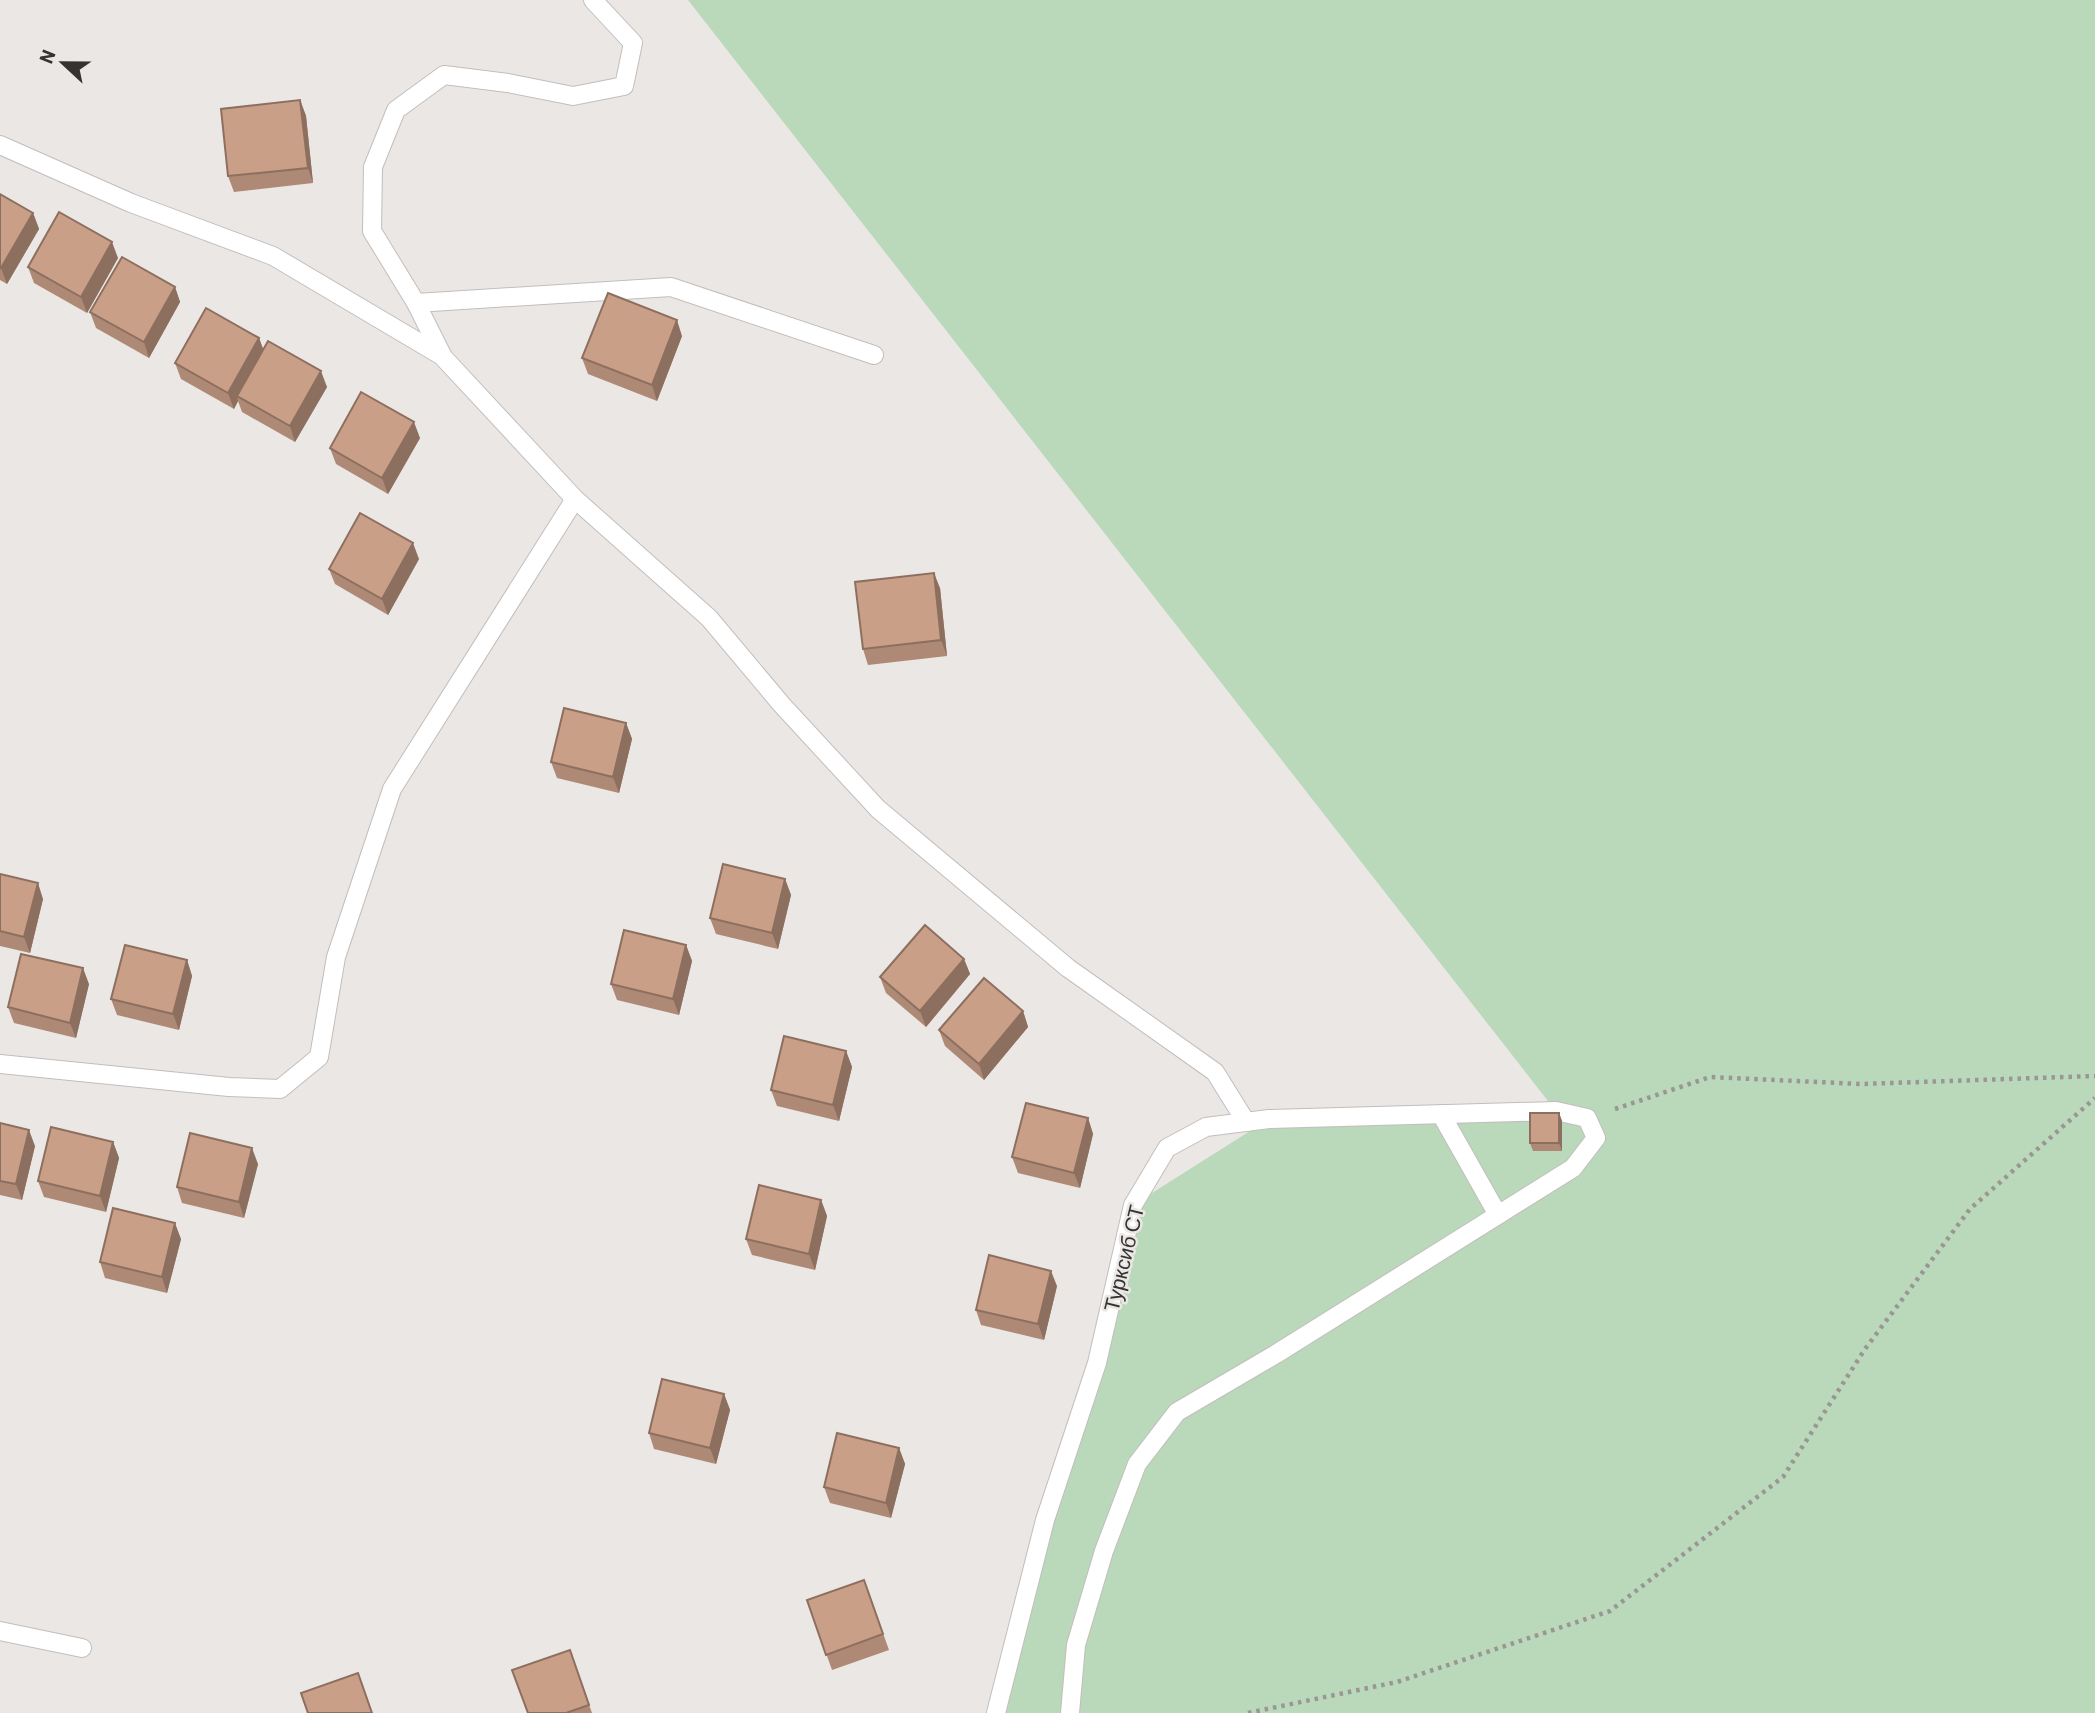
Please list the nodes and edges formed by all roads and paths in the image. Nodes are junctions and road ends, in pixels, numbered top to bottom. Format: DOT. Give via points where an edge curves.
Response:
graph roads {
  1 [pos="593,0"];
  2 [pos="0,145"];
  3 [pos="416,303"];
  4 [pos="874,355"];
  5 [pos="442,356"];
  6 [pos="575,499"];
  7 [pos="0,1064"];
  8 [pos="2095,1076"];
  9 [pos="2095,1098"];
  10 [pos="1441,1114"];
  11 [pos="1587,1118"];
  12 [pos="1246,1122"];
  13 [pos="1498,1215"];
  14 [pos="0,1631"];
  15 [pos="82,1648"];
  16 [pos="996,1713"];
  17 [pos="1070,1713"];
  18 [pos="1248,1713"];
  1 -- 3 [label="lane" via="633,43 624,86 573,96 444,75 396,110 373,167 372,232"];
  2 -- 5 [label="lane" via="131,203 274,256"];
  3 -- 4 [label="lane" via="671,287"];
  3 -- 5 [label="lane"];
  5 -- 6 [label="lane"];
  6 -- 7 [label="lane" via="392,789 336,957 319,1057 280,1089"];
  6 -- 12 [label="lane" via="709,618 878,808 1068,968 1215,1072"];
  8 -- 11 [label="path" via="1861,1084 1710,1077"];
  9 -- 18 [label="path" via="1970,1209 1865,1349 1783,1477 1610,1611 1397,1682"];
  10 -- 11 [label="lane, Турксиб СТ" via="1556,1111"];
  10 -- 12 [label="lane, Турксиб СТ"];
  10 -- 13 [label="lane"];
  11 -- 13 [label="lane" via="1596,1138 1573,1168"];
  12 -- 16 [label="lane, Турксиб СТ" via="1206,1127 1167,1148 1133,1205 1097,1363 1045,1520"];
  13 -- 17 [label="lane" via="1177,1412 1137,1464 1104,1552 1076,1645"];
  14 -- 15 [label="lane"];
}
